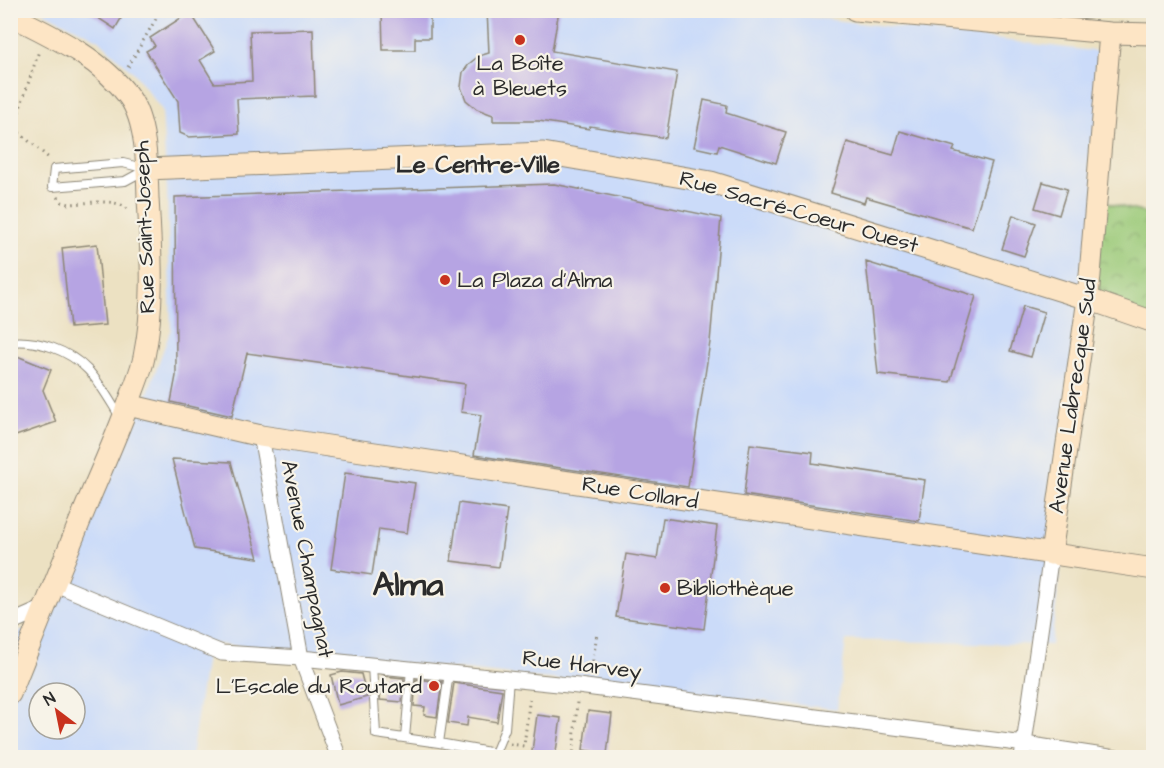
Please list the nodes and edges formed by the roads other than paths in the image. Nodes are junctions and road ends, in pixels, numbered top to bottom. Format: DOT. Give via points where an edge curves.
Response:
graph roads {
  1 [pos="855,10"];
  2 [pos="10,15"];
  3 [pos="1110,33"];
  4 [pos="1154,34"];
  5 [pos="147,169"];
  6 [pos="1088,299"];
  7 [pos="1154,322"];
  8 [pos="10,342"];
  9 [pos="125,413"];
  10 [pos="261,436"];
  11 [pos="1051,554"];
  12 [pos="1154,569"];
  13 [pos="53,583"];
  14 [pos="44,608"];
  15 [pos="10,623"];
  16 [pos="301,658"];
  17 [pos="372,665"];
  18 [pos="411,669"];
  19 [pos="449,673"];
  20 [pos="509,679"];
  21 [pos="10,694"];
  22 [pos="405,738"];
  23 [pos="438,743"];
  24 [pos="1023,751"];
  25 [pos="339,758"];
  26 [pos="1116,758"];
  1 -- 3 [label="street"];
  2 -- 5 [label="street, Rue Saint-Joseph" via="95,63 118,84 140,122"];
  3 -- 4 [label="street"];
  3 -- 6 [label="street, Avenue Labrecque Sud"];
  5 -- 5 [label="lane" via="123,163 54,169 52,187 125,181"];
  5 -- 6 [label="street, Rue Sacré-Coeur Ouest" via="543,153 711,182"];
  5 -- 9 [label="street, Rue Saint-Joseph" via="152,285 149,330 144,360"];
  6 -- 7 [label="street, Rue Sacré-Coeur Ouest"];
  6 -- 11 [label="street, Avenue Labrecque Sud"];
  8 -- 9 [label="lane" via="45,344 65,354 87,369"];
  9 -- 10 [label="street, Rue Collard"];
  9 -- 13 [label="street, Rue Saint-Joseph"];
  10 -- 11 [label="street, Rue Collard"];
  10 -- 16 [label="street, Avenue Champagnat"];
  11 -- 12 [label="street, Rue Collard"];
  11 -- 24 [label="street, Avenue Labrecque Sud"];
  13 -- 14 [label="street, Rue Saint-Joseph"];
  13 -- 16 [label="street, Rue Harvey" via="216,651"];
  14 -- 15 [label="street"];
  14 -- 21 [label="street, Rue Saint-Joseph"];
  16 -- 17 [label="street, Rue Harvey"];
  16 -- 25 [label="street, Avenue Champagnat"];
  17 -- 18 [label="street, Rue Harvey"];
  17 -- 22 [label="lane" via="376,734"];
  18 -- 19 [label="street, Rue Harvey"];
  18 -- 22 [label="lane"];
  19 -- 20 [label="street, Rue Harvey"];
  19 -- 23 [label="lane"];
  20 -- 23 [label="lane" via="505,729 495,753"];
  20 -- 24 [label="street, Rue Harvey"];
  22 -- 23 [label="lane"];
  24 -- 26 [label="street, Rue Harvey"];
}
